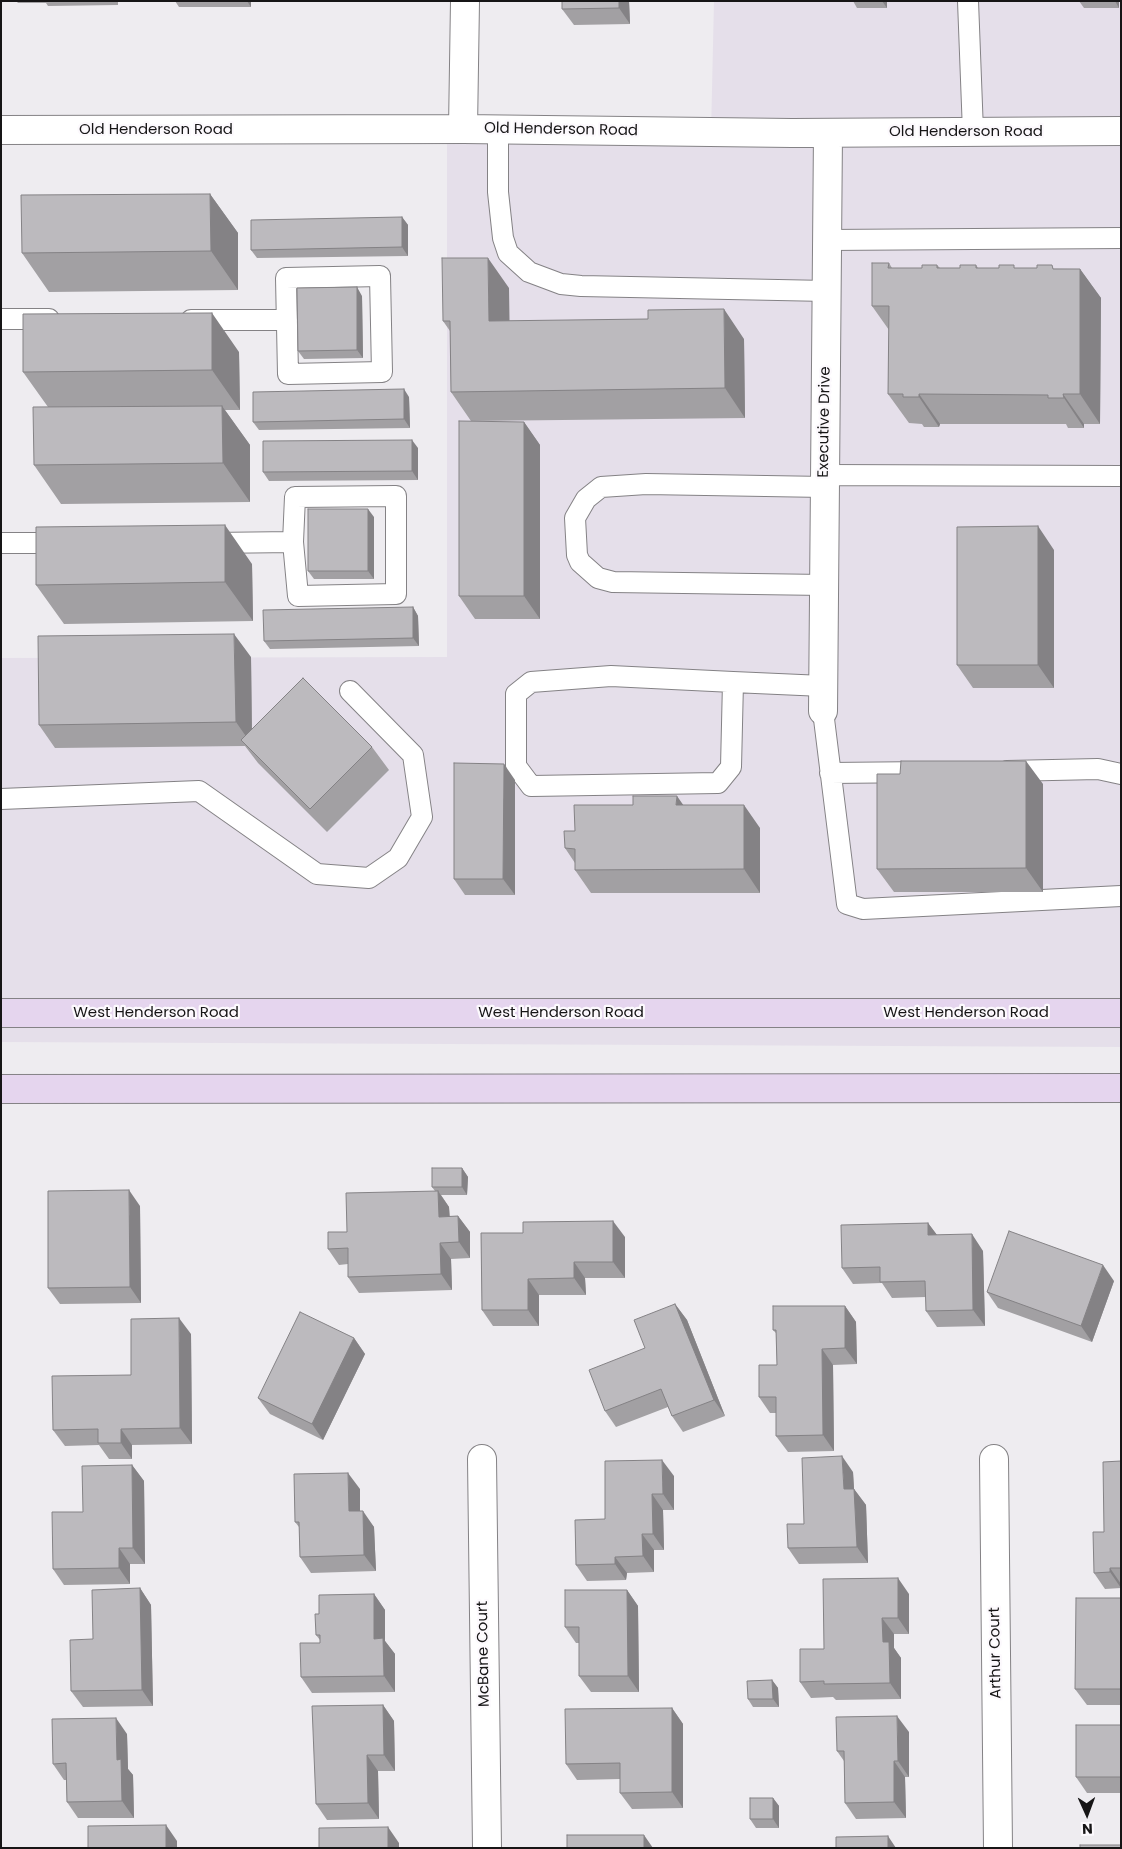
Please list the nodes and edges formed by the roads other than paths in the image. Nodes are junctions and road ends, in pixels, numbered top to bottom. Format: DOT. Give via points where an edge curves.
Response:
graph roads {
  1 [pos="464,1"];
  2 [pos="968,1"];
  3 [pos="462,129"];
  4 [pos="1,130"];
  5 [pos="498,130"];
  6 [pos="1121,131"];
  7 [pos="973,132"];
  8 [pos="828,133"];
  9 [pos="1121,238"];
  10 [pos="827,240"];
  11 [pos="826,291"];
  12 [pos="1,319"];
  13 [pos="70,319"];
  14 [pos="169,320"];
  15 [pos="287,320"];
  16 [pos="1121,476"];
  17 [pos="825,481"];
  18 [pos="293,542"];
  19 [pos="1,543"];
  20 [pos="79,543"];
  21 [pos="196,543"];
  22 [pos="824,585"];
  23 [pos="733,682"];
  24 [pos="350,691"];
  25 [pos="823,699"];
  26 [pos="989,771"];
  27 [pos="949,772"];
  28 [pos="830,773"];
  29 [pos="1121,774"];
  30 [pos="1,799"];
  31 [pos="1121,896"];
  32 [pos="1121,1013"];
  33 [pos="1,1014"];
  34 [pos="1121,1088"];
  35 [pos="1,1089"];
  36 [pos="482,1459"];
  37 [pos="994,1459"];
  38 [pos="487,1848"];
  39 [pos="998,1848"];
  1 -- 3 [label="street"];
  2 -- 7 [label="lane"];
  3 -- 4 [label="street, Old Henderson Road"];
  3 -- 5 [label="street, Old Henderson Road"];
  5 -- 8 [label="street, Old Henderson Road"];
  5 -- 11 [label="lane" via="499,220 508,253 528,272 561,284 581,286"];
  6 -- 7 [label="street, Old Henderson Road"];
  7 -- 8 [label="street, Old Henderson Road"];
  8 -- 10 [label="street, Executive Drive"];
  9 -- 10 [label="lane"];
  10 -- 11 [label="street, Executive Drive"];
  11 -- 17 [label="street, Executive Drive"];
  12 -- 13 [label="lane"];
  14 -- 15 [label="lane"];
  15 -- 15 [label="lane" via="286,278 380,276 382,372 288,374"];
  16 -- 17 [label="lane"];
  17 -- 22 [label="street, Executive Drive"];
  17 -- 22 [label="lane" via="601,487 586,499 575,518 577,555 580,562 598,578 613,582"];
  18 -- 18 [label="lane" via="295,497 396,496 396,594 298,596"];
  18 -- 21 [label="lane"];
  19 -- 20 [label="lane"];
  22 -- 25 [label="street, Executive Drive"];
  23 -- 23 [label="lane" via="611,676 531,682 516,694 516,766 531,786 718,783 731,767"];
  23 -- 25 [label="lane"];
  24 -- 30 [label="lane" via="413,755 422,817 398,858 369,878 317,874 199,791"];
  25 -- 28 [label="lane"];
  26 -- 29 [label="lane" via="1098,769"];
  27 -- 28 [label="lane"];
  28 -- 31 [label="lane" via="846,904 863,909"];
  32 -- 33 [label="main road, West Henderson Road"];
  34 -- 35 [label="main road"];
  36 -- 38 [label="street, McBane Court"];
  37 -- 39 [label="street, Arthur Court"];
}
